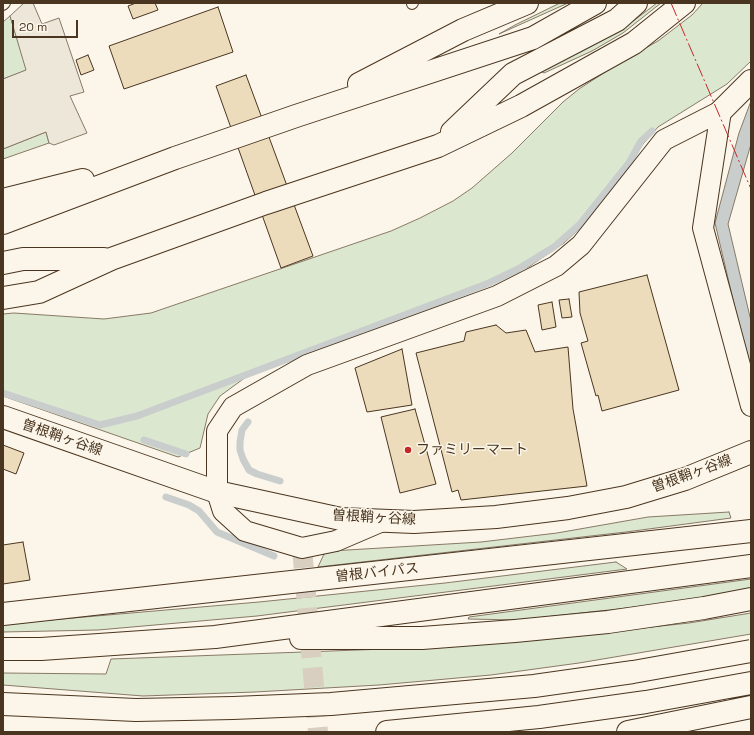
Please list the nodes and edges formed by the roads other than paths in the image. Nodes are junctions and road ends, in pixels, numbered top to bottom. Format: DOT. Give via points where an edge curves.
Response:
graph roads {
  1 [pos="527,3"];
  2 [pos="595,3"];
  3 [pos="636,3"];
  4 [pos="684,3"];
  5 [pos="751,81"];
  6 [pos="721,111"];
  7 [pos="296,116"];
  8 [pos="438,146"];
  9 [pos="175,158"];
  10 [pos="3,200"];
  11 [pos="3,223"];
  12 [pos="111,259"];
  13 [pos="3,263"];
  14 [pos="3,298"];
  15 [pos="751,406"];
  16 [pos="3,417"];
  17 [pos="751,452"];
  18 [pos="217,492"];
  19 [pos="385,520"];
  20 [pos="751,531"];
  21 [pos="751,566"];
  22 [pos="751,599"];
  23 [pos="3,614"];
  24 [pos="215,637"];
  25 [pos="3,649"];
  26 [pos="751,651"];
  27 [pos="751,683"];
  28 [pos="3,704"];
  29 [pos="751,707"];
  30 [pos="387,732"];
  31 [pos="628,732"];
  1 -- 7 [label="main road" via="463,30"];
  2 -- 7 [label="main road" via="533,38"];
  3 -- 8 [label="main road" via="617,20 513,74"];
  4 -- 8 [label="main road" via="634,43 521,106"];
  5 -- 6 [label="main road"];
  6 -- 15 [label="street" via="703,228"];
  6 -- 18 [label="street" via="664,140 581,245 556,266 497,296 307,365 233,407 217,431"];
  7 -- 9 [label="main road"];
  8 -- 12 [label="main road" via="266,203"];
  9 -- 10 [label="main road"];
  9 -- 11 [label="main road"];
  12 -- 13 [label="main road" via="23,259"];
  12 -- 14 [label="main road" via="39,292"];
  16 -- 18 [label="main road, 曽根鞘ヶ谷線"];
  17 -- 19 [label="main road, 曽根鞘ヶ谷線" via="685,479 626,497 496,517 414,522"];
  18 -- 19 [label="main road, 曽根鞘ヶ谷線" via="341,519"];
  18 -- 19 [label="street" via="223,511 244,531 302,548 336,541"];
  20 -- 23 [label="main road, 曽根バイパス"];
  21 -- 24 [label="main road"];
  22 -- 24 [label="main road" via="608,622 507,632 422,638"];
  24 -- 25 [label="main road" via="41,649"];
  26 -- 28 [label="main road, bridge" via="534,686 331,704 136,710"];
  27 -- 30 [label="main road" via="547,716"];
  29 -- 31 [label="main road"];
}
